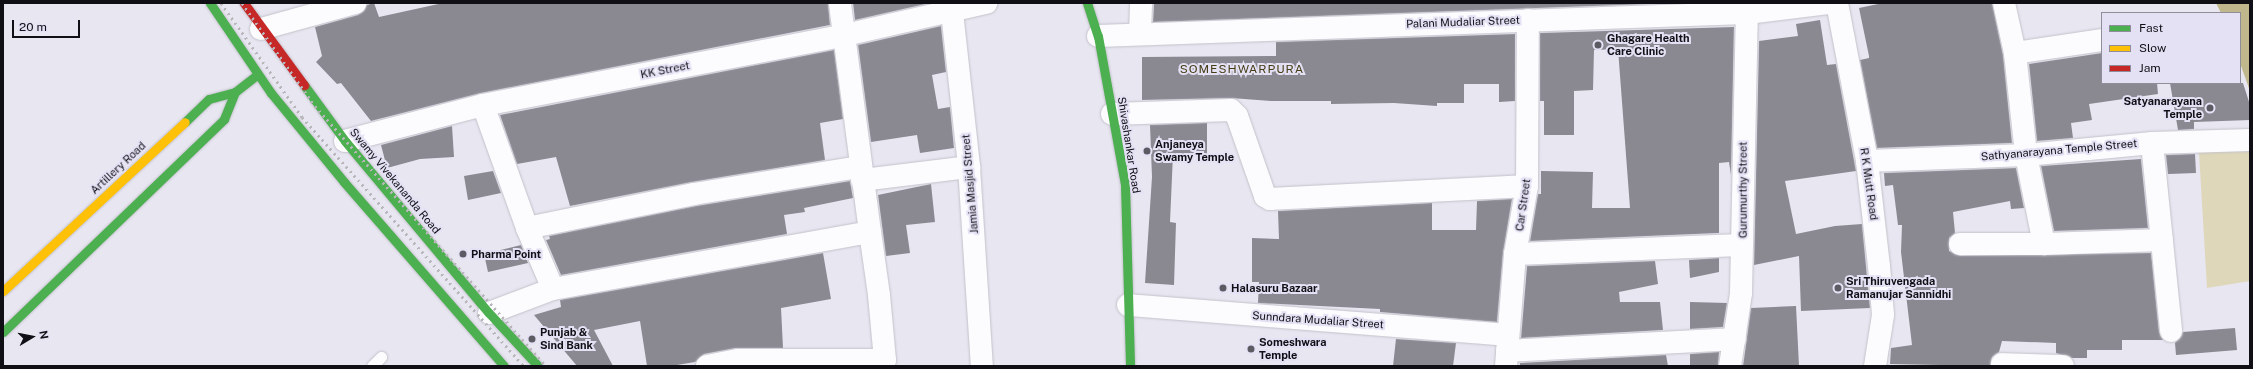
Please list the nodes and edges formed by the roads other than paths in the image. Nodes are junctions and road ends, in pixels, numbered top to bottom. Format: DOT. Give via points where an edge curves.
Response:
graph roads {
  1 [pos="210,3"];
  2 [pos="244,3"];
  3 [pos="355,3"];
  4 [pos="840,3"];
  5 [pos="986,3"];
  6 [pos="1087,3"];
  7 [pos="1141,3"];
  8 [pos="1828,3"];
  9 [pos="1836,3"];
  10 [pos="2004,3"];
  11 [pos="952,6"];
  12 [pos="1747,12"];
  13 [pos="1528,20"];
  14 [pos="261,29"];
  15 [pos="1140,34"];
  16 [pos="845,35"];
  17 [pos="1098,36"];
  18 [pos="2101,40"];
  19 [pos="2015,53"];
  20 [pos="257,75"];
  21 [pos="234,92"];
  22 [pos="209,99"];
  23 [pos="483,105"];
  24 [pos="1112,114"];
  25 [pos="224,119"];
  26 [pos="345,140"];
  27 [pos="2250,140"];
  28 [pos="2152,143"];
  29 [pos="2026,155"];
  30 [pos="1867,161"];
  31 [pos="969,167"];
  32 [pos="861,174"];
  33 [pos="1527,186"];
  34 [pos="527,228"];
  35 [pos="870,232"];
  36 [pos="2162,240"];
  37 [pos="1960,244"];
  38 [pos="2044,244"];
  39 [pos="1742,245"];
  40 [pos="1515,254"];
  41 [pos="553,289"];
  42 [pos="3,292"];
  43 [pos="1128,305"];
  44 [pos="489,314"];
  45 [pos="2171,331"];
  46 [pos="3,332"];
  47 [pos="1735,339"];
  48 [pos="1507,351"];
  49 [pos="381,357"];
  50 [pos="2002,364"];
  51 [pos="372,366"];
  52 [pos="504,366"];
  53 [pos="538,366"];
  54 [pos="707,366"];
  55 [pos="982,366"];
  56 [pos="1130,366"];
  57 [pos="1730,366"];
  58 [pos="1875,366"];
  59 [pos="2063,366"];
  1 -- 20 [label="street"];
  2 -- 14 [label="street, Swamy Vivekananda Road"];
  3 -- 14 [label="street"];
  4 -- 16 [label="street"];
  5 -- 11 [label="street, KK Street"];
  6 -- 17 [label="street, Shivashankar Road"];
  7 -- 15 [label="street"];
  8 -- 12 [label="street, Palani Mudaliar Street"];
  9 -- 30 [label="street, R K Mutt Road"];
  10 -- 19 [label="street"];
  11 -- 16 [label="street, KK Street"];
  11 -- 31 [label="street, Jamia Masjid Street"];
  12 -- 13 [label="street, Palani Mudaliar Street"];
  12 -- 39 [label="street, Gurumurthy Street"];
  13 -- 15 [label="street, Palani Mudaliar Street"];
  13 -- 33 [label="street, Car Street"];
  14 -- 26 [label="street, Swamy Vivekananda Road"];
  15 -- 17 [label="street, Palani Mudaliar Street"];
  16 -- 23 [label="street, KK Street"];
  16 -- 32 [label="street"];
  17 -- 24 [label="street, Shivashankar Road"];
  18 -- 19 [label="street"];
  19 -- 29 [label="street"];
  20 -- 21 [label="street, Artillery Road"];
  20 -- 52 [label="street" via="344,182"];
  21 -- 22 [label="street, Artillery Road"];
  21 -- 25 [label="street"];
  22 -- 25 [label="street"];
  22 -- 42 [label="street, Artillery Road"];
  23 -- 26 [label="street, KK Street"];
  23 -- 34 [label="street"];
  24 -- 33 [label="street" via="1231,110 1237,116 1267,199"];
  24 -- 43 [label="street, Shivashankar Road" via="1125,185"];
  25 -- 46 [label="street"];
  26 -- 44 [label="street, Swamy Vivekananda Road"];
  27 -- 28 [label="street, Sathyanarayana Temple Street"];
  28 -- 29 [label="street, Sathyanarayana Temple Street"];
  28 -- 36 [label="street"];
  29 -- 30 [label="street, Sathyanarayana Temple Street"];
  29 -- 38 [label="street"];
  30 -- 58 [label="street, R K Mutt Road" via="1883,315"];
  31 -- 32 [label="street"];
  31 -- 55 [label="street, Jamia Masjid Street"];
  32 -- 34 [label="street" via="694,194"];
  32 -- 35 [label="street"];
  33 -- 40 [label="street, Car Street"];
  34 -- 41 [label="street"];
  35 -- 41 [label="street"];
  35 -- 54 [label="street" via="885,360 738,360"];
  36 -- 38 [label="street"];
  36 -- 45 [label="street"];
  37 -- 38 [label="street"];
  39 -- 40 [label="street"];
  39 -- 47 [label="street, Gurumurthy Street" via="1741,293"];
  40 -- 48 [label="street, Car Street"];
  41 -- 44 [label="street"];
  43 -- 48 [label="street, Sunndara Mudaliar Street"];
  43 -- 56 [label="street, Shivashankar Road"];
  44 -- 53 [label="street, Swamy Vivekananda Road"];
  47 -- 48 [label="street, Sunndara Mudaliar Street"];
  47 -- 57 [label="street, Gurumurthy Street"];
  49 -- 51 [label="lane"];
  50 -- 59 [label="street"];
}
